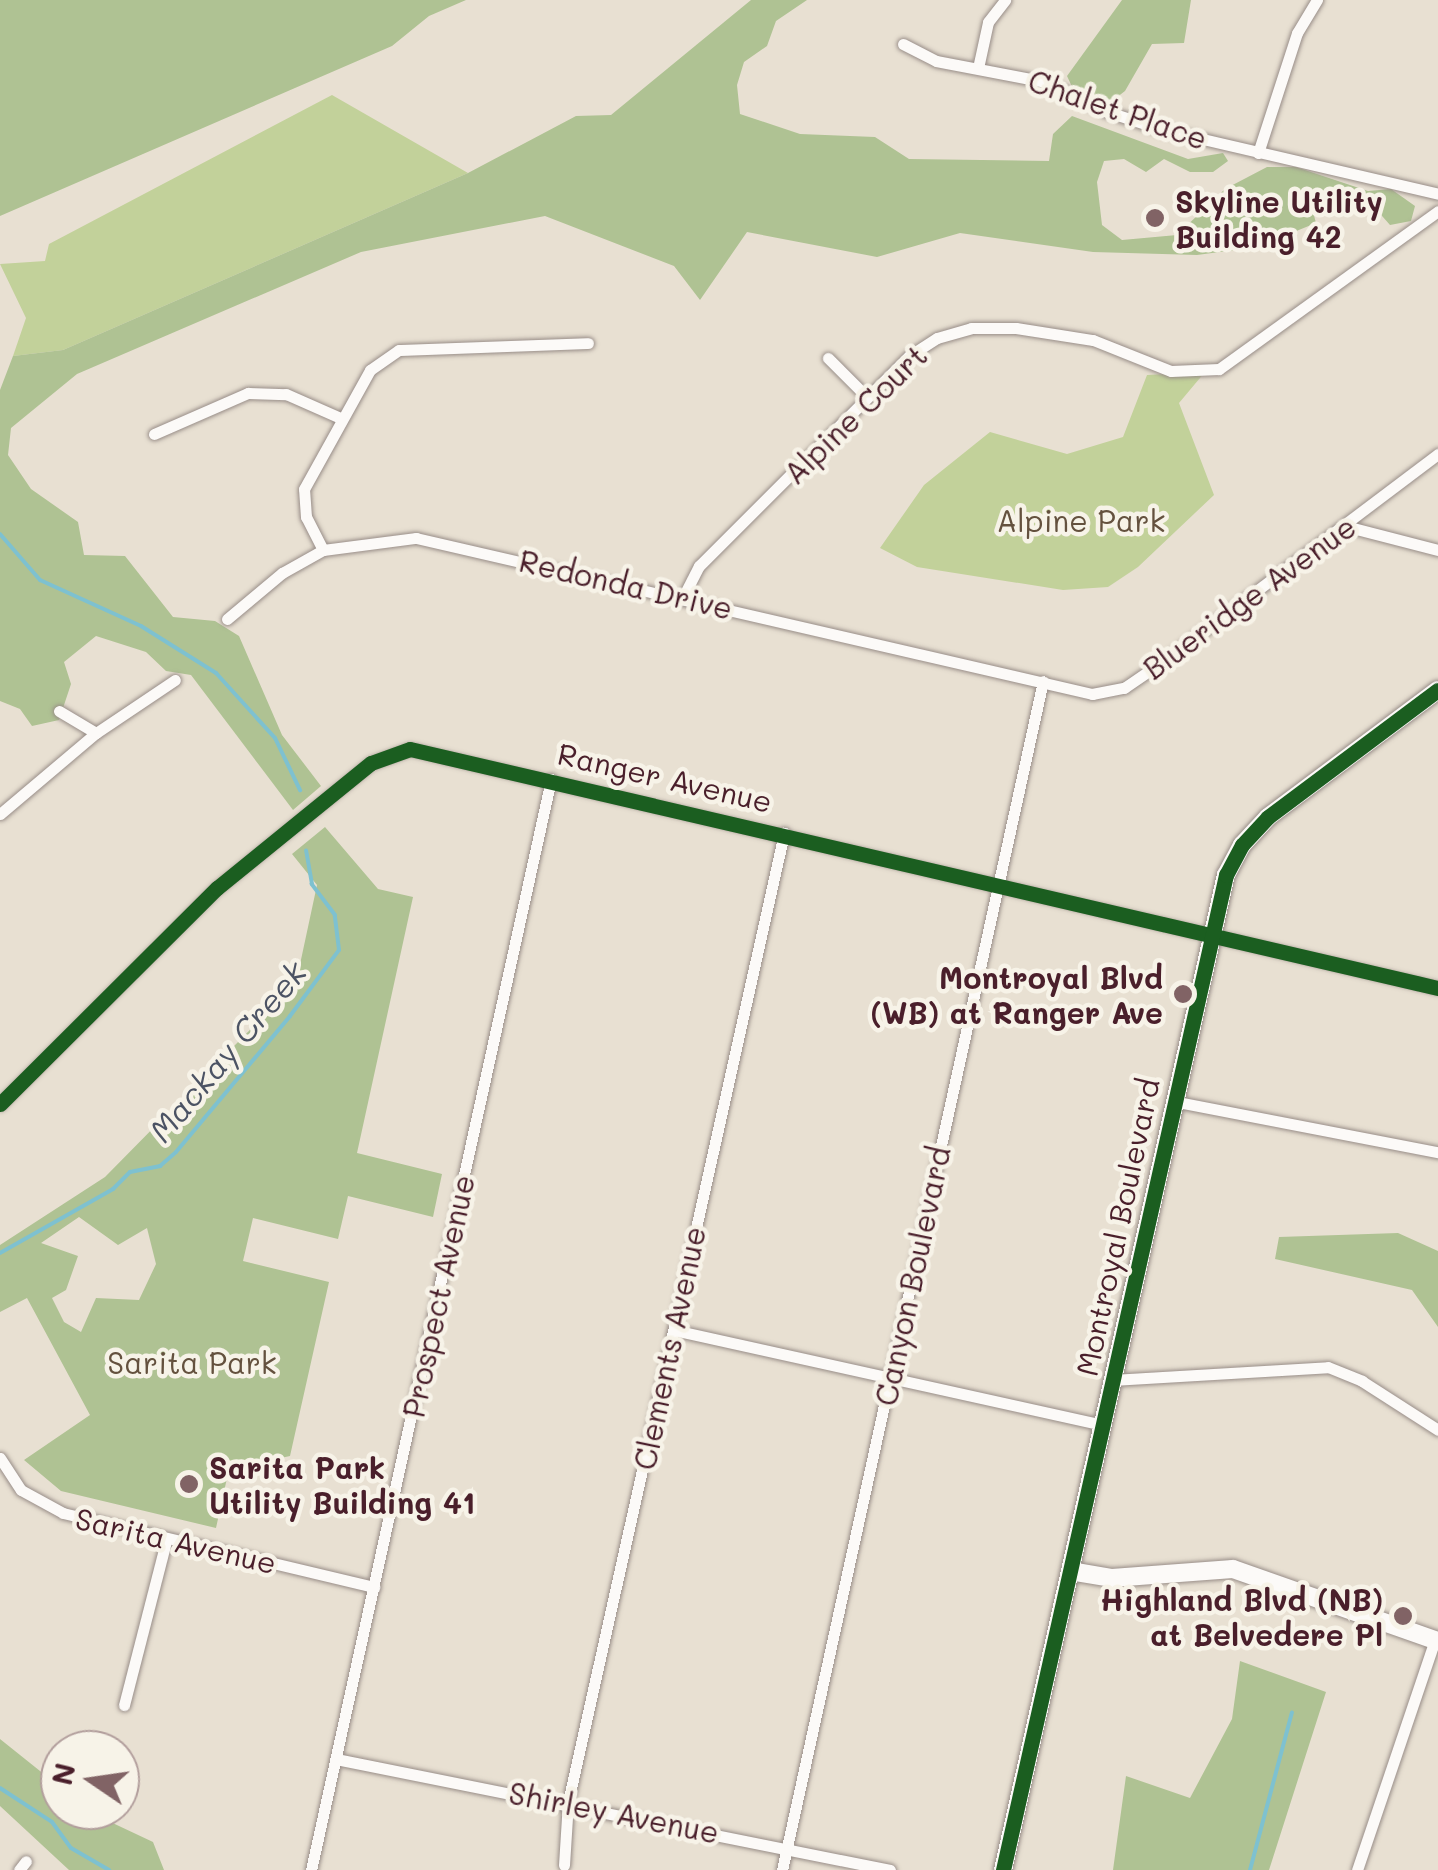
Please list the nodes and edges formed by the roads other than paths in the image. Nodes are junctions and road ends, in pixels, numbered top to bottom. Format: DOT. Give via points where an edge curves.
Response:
graph roads {
  1 [pos="1005,0"];
  2 [pos="1317,0"];
  3 [pos="903,44"];
  4 [pos="978,68"];
  5 [pos="1258,153"];
  6 [pos="1438,194"];
  7 [pos="1438,211"];
  8 [pos="588,343"];
  9 [pos="828,358"];
  10 [pos="867,397"];
  11 [pos="338,417"];
  12 [pos="154,434"];
  13 [pos="1438,454"];
  14 [pos="1346,526"];
  15 [pos="323,550"];
  16 [pos="1438,550"];
  17 [pos="682,598"];
  18 [pos="227,619"];
  19 [pos="175,680"];
  20 [pos="1043,682"];
  21 [pos="1438,690"];
  22 [pos="59,712"];
  23 [pos="96,733"];
  24 [pos="551,780"];
  25 [pos="0,814"];
  26 [pos="784,833"];
  27 [pos="998,882"];
  28 [pos="1211,932"];
  29 [pos="1438,988"];
  30 [pos="1172,1101"];
  31 [pos="0,1104"];
  32 [pos="1438,1152"];
  33 [pos="674,1330"];
  34 [pos="890,1377"];
  35 [pos="1112,1380"];
  36 [pos="1102,1425"];
  37 [pos="1438,1430"];
  38 [pos="0,1458"];
  39 [pos="167,1538"];
  40 [pos="1070,1571"];
  41 [pos="374,1587"];
  42 [pos="1437,1641"];
  43 [pos="124,1705"];
  44 [pos="336,1758"];
  45 [pos="568,1802"];
  46 [pos="786,1846"];
  47 [pos="564,1866"];
  48 [pos="311,1870"];
  49 [pos="782,1870"];
  50 [pos="890,1870"];
  51 [pos="1003,1870"];
  52 [pos="1356,1870"];
  1 -- 4 [label="street" via="988,22"];
  2 -- 5 [label="street" via="1296,33"];
  3 -- 4 [label="street, Chalet Place" via="924,57"];
  4 -- 5 [label="street, Chalet Place" via="1046,82 1124,118"];
  5 -- 6 [label="street, Chalet Place"];
  7 -- 10 [label="street, Alpine Court" via="1219,368 1171,371 1093,340 992,326 937,338"];
  8 -- 11 [label="street" via="399,350 370,370"];
  9 -- 10 [label="street"];
  10 -- 17 [label="street, Alpine Court" via="699,566"];
  11 -- 12 [label="street" via="286,394 248,393"];
  11 -- 15 [label="street" via="304,488 306,517"];
  13 -- 14 [label="street, Blueridge Avenue"];
  14 -- 16 [label="street"];
  14 -- 20 [label="street, Blueridge Avenue" via="1124,688 1092,694"];
  15 -- 17 [label="street, Redonda Drive" via="388,538 451,542"];
  15 -- 18 [label="street, Redonda Drive" via="282,573"];
  17 -- 20 [label="street, Redonda Drive"];
  19 -- 23 [label="street"];
  20 -- 27 [label="street, Canyon Boulevard"];
  21 -- 28 [label="street, Montroyal Boulevard" via="1260,824 1226,876"];
  22 -- 23 [label="street"];
  23 -- 25 [label="street"];
  24 -- 26 [label="street, Ranger Avenue"];
  24 -- 31 [label="street, Ranger Avenue" via="424,749 382,756 167,934"];
  24 -- 41 [label="street, Prospect Avenue"];
  26 -- 27 [label="street, Ranger Avenue"];
  26 -- 33 [label="street, Clements Avenue"];
  27 -- 28 [label="street, Ranger Avenue"];
  27 -- 34 [label="street, Canyon Boulevard"];
  28 -- 29 [label="street, Ranger Avenue"];
  28 -- 30 [label="street, Montroyal Boulevard"];
  30 -- 32 [label="street"];
  30 -- 35 [label="street, Montroyal Boulevard"];
  33 -- 34 [label="street"];
  33 -- 45 [label="street, Clements Avenue"];
  34 -- 36 [label="street"];
  34 -- 46 [label="street, Canyon Boulevard"];
  35 -- 36 [label="street, Montroyal Boulevard"];
  35 -- 37 [label="street" via="1328,1367 1362,1380"];
  36 -- 40 [label="street, Montroyal Boulevard"];
  38 -- 39 [label="street, Sarita Avenue" via="21,1490 47,1507"];
  39 -- 41 [label="street, Sarita Avenue"];
  39 -- 43 [label="street"];
  40 -- 42 [label="street" via="1112,1578 1233,1569"];
  40 -- 51 [label="street, Montroyal Boulevard"];
  41 -- 44 [label="street, Prospect Avenue"];
  42 -- 52 [label="street"];
  44 -- 45 [label="street, Shirley Avenue"];
  44 -- 48 [label="street, Prospect Avenue"];
  45 -- 46 [label="street, Shirley Avenue"];
  45 -- 47 [label="street, Clements Avenue"];
  46 -- 49 [label="street, Canyon Boulevard"];
  46 -- 50 [label="street, Shirley Avenue"];
}
